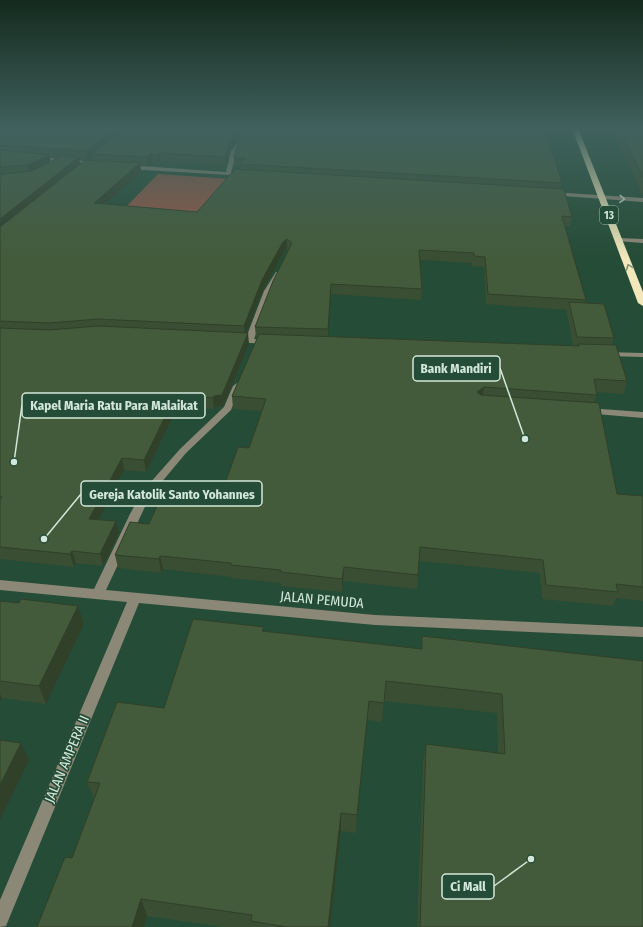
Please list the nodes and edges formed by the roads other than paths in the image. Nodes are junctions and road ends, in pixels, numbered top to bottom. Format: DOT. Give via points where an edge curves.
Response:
graph roads {
  1 [pos="187,171"];
  2 [pos="592,171"];
  3 [pos="228,174"];
  4 [pos="252,175"];
  5 [pos="542,194"];
  6 [pos="602,198"];
  7 [pos="643,200"];
  8 [pos="619,240"];
  9 [pos="643,242"];
  10 [pos="282,265"];
  11 [pos="640,290"];
  12 [pos="643,303"];
  13 [pos="225,340"];
  14 [pos="252,341"];
  15 [pos="276,342"];
  16 [pos="596,354"];
  17 [pos="251,355"];
  18 [pos="643,355"];
  19 [pos="242,375"];
  20 [pos="574,410"];
  21 [pos="643,415"];
  22 [pos="0,585"];
  23 [pos="98,594"];
  24 [pos="135,597"];
  25 [pos="643,632"];
  26 [pos="0,920"];
  1 -- 3 [label="street"];
  2 -- 6 [label="highway, 13"];
  3 -- 4 [label="street"];
  5 -- 6 [label="street"];
  6 -- 7 [label="street, one-way"];
  6 -- 8 [label="highway, 13"];
  8 -- 9 [label="street"];
  11 -- 8 [label="highway, 13, one-way"];
  10 -- 14 [label="street" via="268,291"];
  11 -- 12 [label="highway, 13"];
  13 -- 14 [label="street"];
  14 -- 15 [label="street"];
  14 -- 17 [label="street"];
  16 -- 18 [label="street"];
  19 -- 23 [label="street" via="228,408 183,451 146,494 134,514"];
  20 -- 21 [label="street"];
  22 -- 23 [label="street, JALAN PEMUDA"];
  23 -- 24 [label="street, JALAN PEMUDA"];
  24 -- 25 [label="street, JALAN PEMUDA" via="375,620"];
  24 -- 26 [label="street, JALAN AMPERA II"];
}
